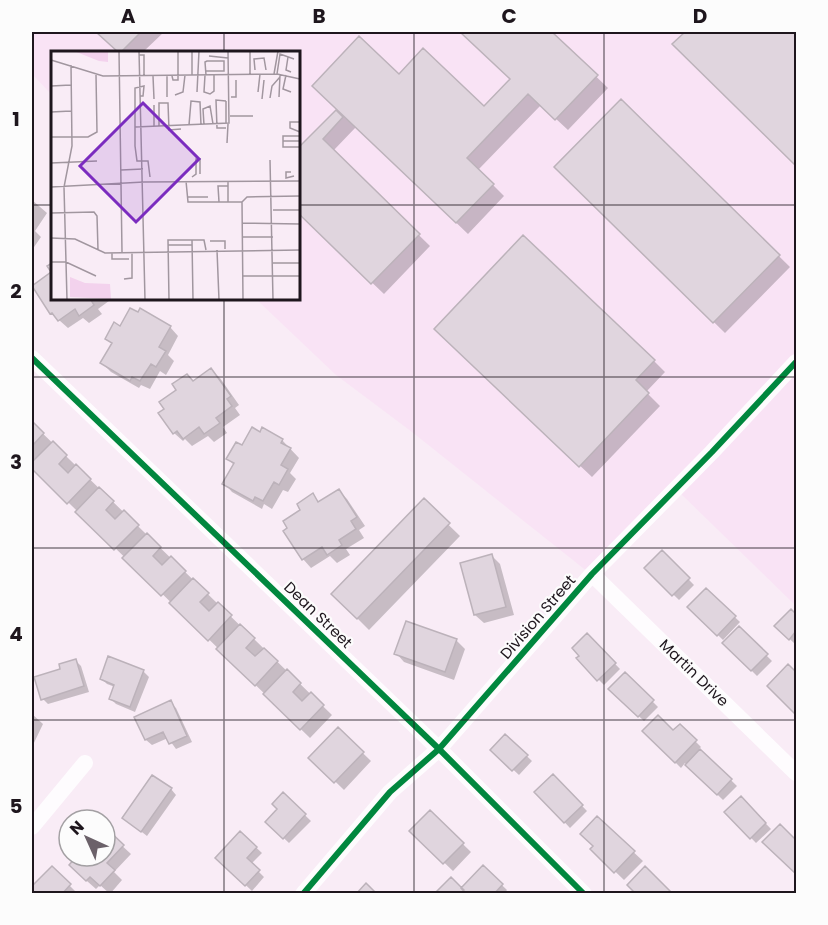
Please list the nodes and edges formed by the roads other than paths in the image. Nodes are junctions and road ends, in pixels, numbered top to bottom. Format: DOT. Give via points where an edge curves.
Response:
graph roads {
  1 [pos="32,358"];
  2 [pos="796,362"];
  3 [pos="592,574"];
  4 [pos="440,749"];
  5 [pos="85,763"];
  6 [pos="796,773"];
  7 [pos="32,827"];
  8 [pos="303,894"];
  9 [pos="584,894"];
  1 -- 4 [label="street, Dean Street"];
  2 -- 3 [label="street, Division Street"];
  3 -- 4 [label="street, Division Street"];
  3 -- 6 [label="street, Martin Drive"];
  4 -- 8 [label="street, Division Street" via="390,792"];
  4 -- 9 [label="street, Dean Street"];
  5 -- 7 [label="street"];
}
